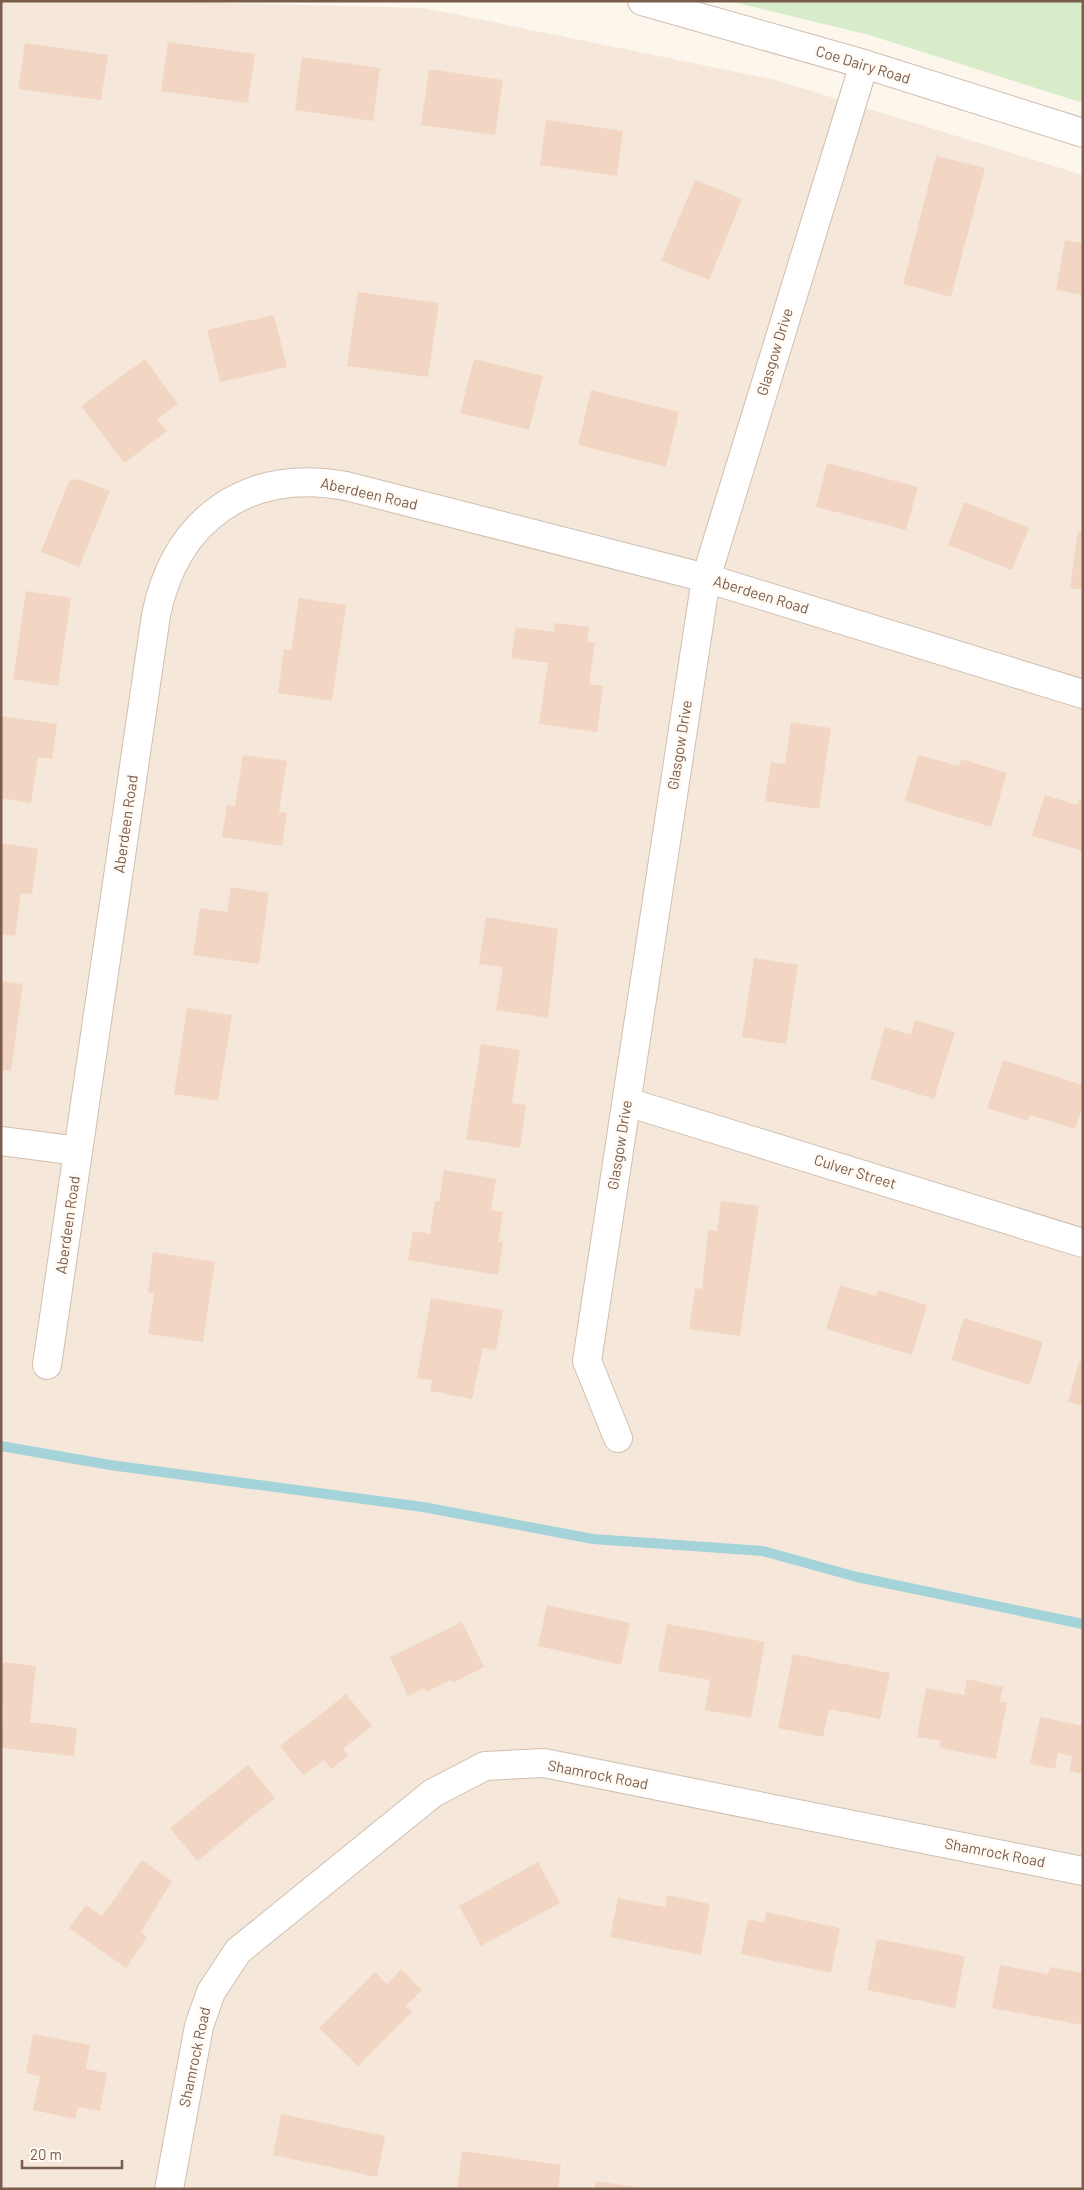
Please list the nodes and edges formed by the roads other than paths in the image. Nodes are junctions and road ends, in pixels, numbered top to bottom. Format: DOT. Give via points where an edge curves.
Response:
graph roads {
  1 [pos="642,1"];
  2 [pos="864,64"];
  3 [pos="1083,133"];
  4 [pos="706,578"];
  5 [pos="1083,694"];
  6 [pos="627,1102"];
  7 [pos="1,1141"];
  8 [pos="78,1151"];
  9 [pos="1083,1243"];
  10 [pos="47,1365"];
  11 [pos="618,1438"];
  12 [pos="1083,1871"];
  13 [pos="170,2189"];
  1 -- 2 [label="street, Coe Dairy Road"];
  2 -- 3 [label="street, Coe Dairy Road"];
  2 -- 4 [label="street, Glasgow Drive"];
  4 -- 5 [label="street, Aberdeen Road"];
  4 -- 6 [label="street, Glasgow Drive"];
  4 -- 8 [label="street, Aberdeen Road" via="321,481 271,486 247,493 204,521 186,541 161,588"];
  6 -- 9 [label="street, Culver Street"];
  6 -- 11 [label="street, Glasgow Drive" via="587,1361"];
  7 -- 8 [label="street"];
  8 -- 10 [label="street, Aberdeen Road"];
  12 -- 13 [label="street, Shamrock Road" via="544,1763 485,1766 433,1793 238,1951 223,1971 211,1992 199,2026"];
}
